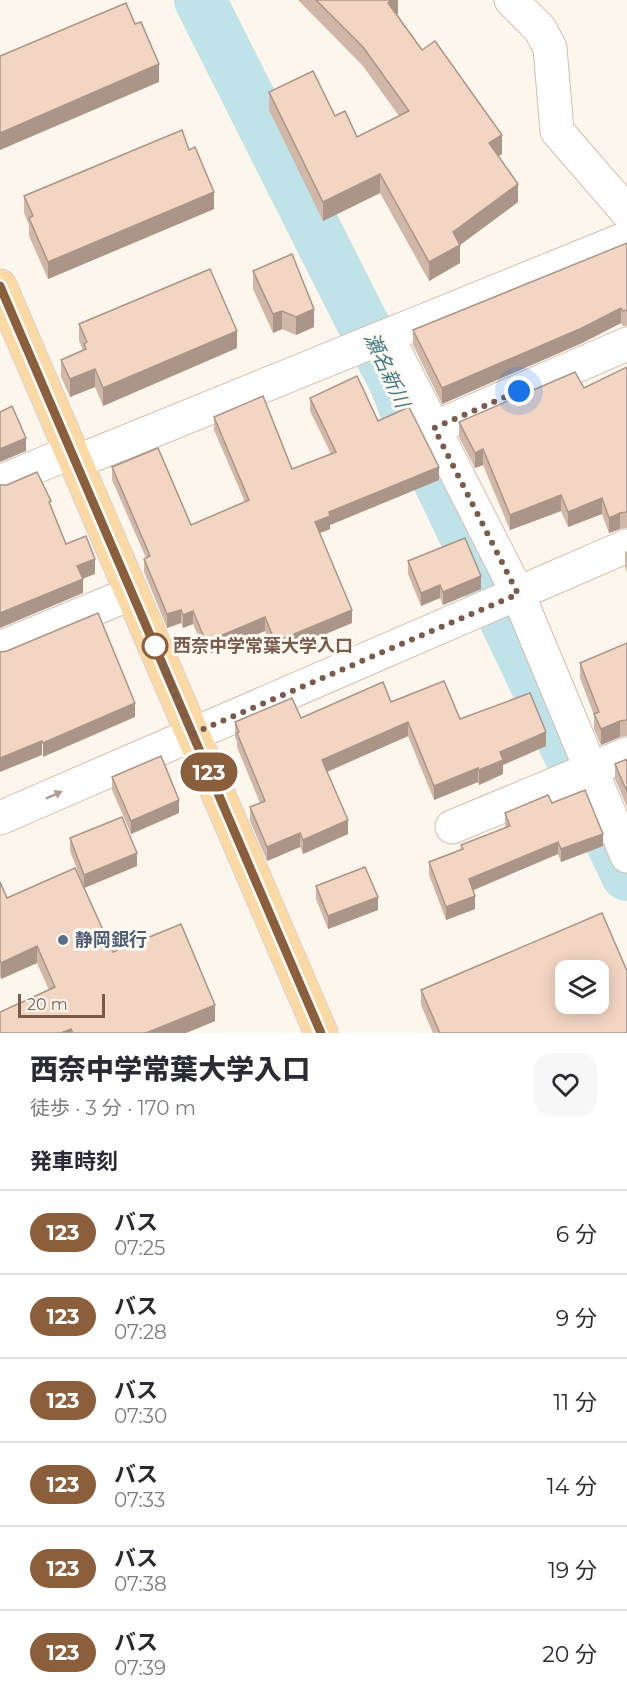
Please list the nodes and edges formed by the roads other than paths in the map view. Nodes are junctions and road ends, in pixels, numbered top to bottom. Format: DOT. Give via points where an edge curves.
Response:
graph roads {
  1 [pos="511,0"];
  2 [pos="627,212"];
  3 [pos="627,238"];
  4 [pos="0,286"];
  5 [pos="387,336"];
  6 [pos="627,345"];
  7 [pos="434,428"];
  8 [pos="74,457"];
  9 [pos="0,482"];
  10 [pos="627,546"];
  11 [pos="132,593"];
  12 [pos="518,594"];
  13 [pos="0,648"];
  14 [pos="192,734"];
  15 [pos="627,754"];
  16 [pos="591,769"];
  17 [pos="0,818"];
  18 [pos="452,827"];
  19 [pos="627,856"];
  20 [pos="321,1033"];
  1 -- 2 [label="street" via="540,29 550,48 558,131"];
  3 -- 5 [label="street"];
  4 -- 8 [label="main road"];
  5 -- 7 [label="street"];
  5 -- 8 [label="street"];
  6 -- 7 [label="street"];
  7 -- 12 [label="street"];
  8 -- 9 [label="street"];
  8 -- 11 [label="main road"];
  10 -- 12 [label="street"];
  11 -- 13 [label="street"];
  11 -- 14 [label="main road"];
  12 -- 14 [label="street"];
  12 -- 16 [label="street"];
  17 -- 14 [label="street, one-way"];
  14 -- 20 [label="main road"];
  15 -- 16 [label="street"];
  16 -- 18 [label="street"];
  16 -- 19 [label="street"];
}
